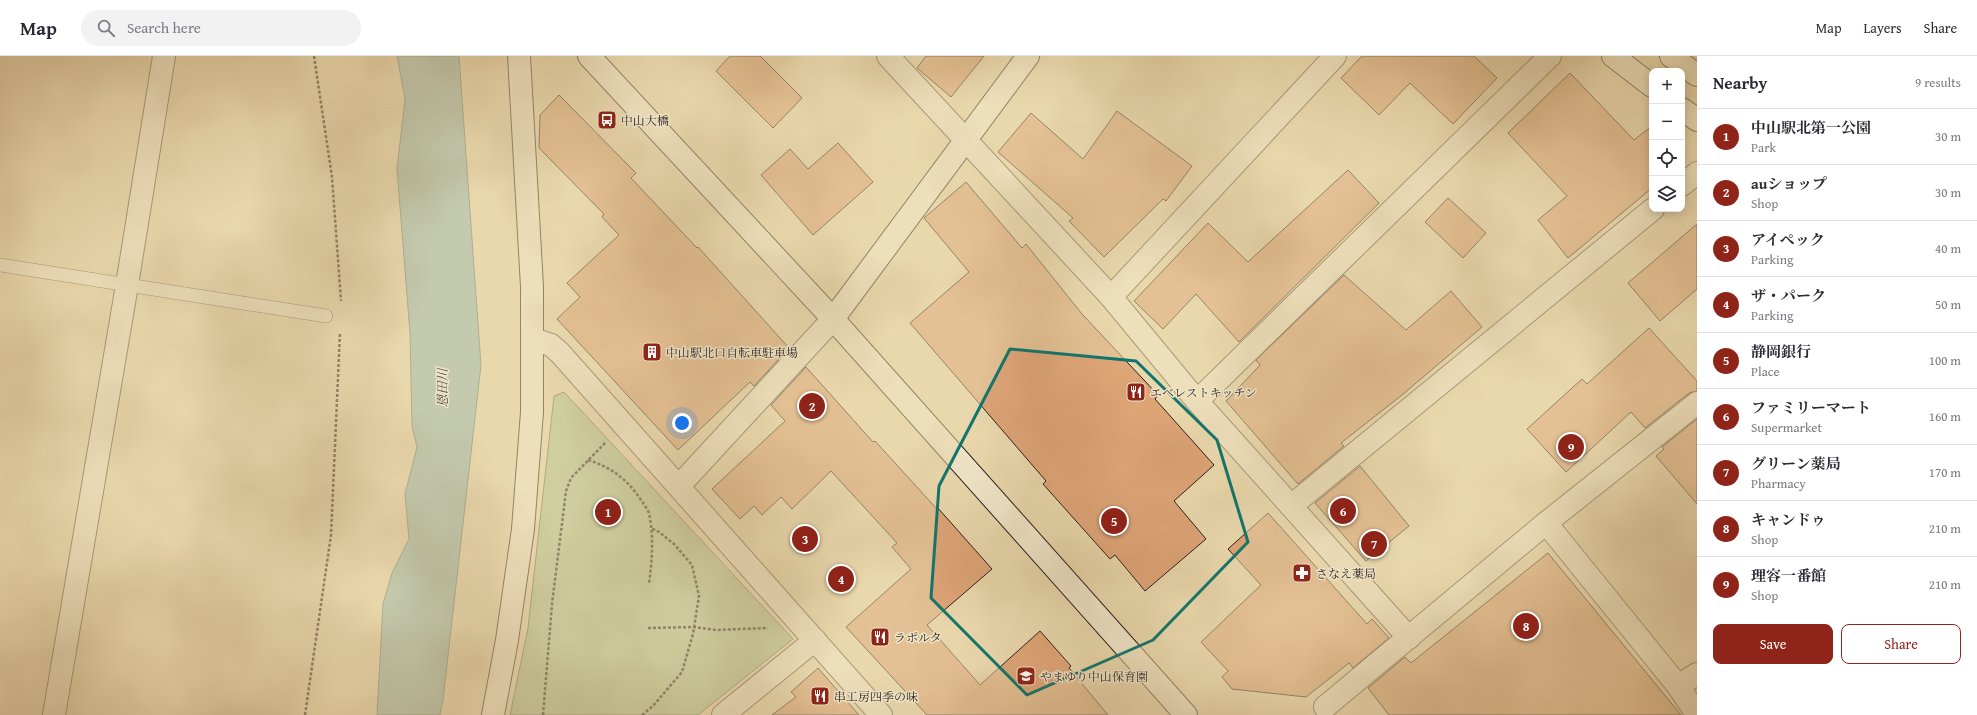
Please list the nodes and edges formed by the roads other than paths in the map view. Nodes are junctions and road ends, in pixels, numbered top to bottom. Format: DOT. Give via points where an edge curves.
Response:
graph roads {
  1 [pos="164,56"];
  2 [pos="519,56"];
  3 [pos="588,56"];
  4 [pos="888,56"];
  5 [pos="1028,56"];
  6 [pos="1335,56"];
  7 [pos="1550,56"];
  8 [pos="1613,56"];
  9 [pos="1670,56"];
  10 [pos="1697,75"];
  11 [pos="1649,84"];
  12 [pos="966,140"];
  13 [pos="1697,173"];
  14 [pos="1685,183"];
  15 [pos="1649,212"];
  16 [pos="0,266"];
  17 [pos="127,285"];
  18 [pos="1111,298"];
  19 [pos="326,316"];
  20 [pos="833,319"];
  21 [pos="533,338"];
  22 [pos="1197,401"];
  23 [pos="1697,403"];
  24 [pos="679,486"];
  25 [pos="1291,506"];
  26 [pos="1546,523"];
  27 [pos="809,633"];
  28 [pos="1401,645"];
  29 [pos="1697,674"];
  30 [pos="1678,686"];
  31 [pos="1325,707"];
  32 [pos="1697,714"];
  33 [pos="54,715"];
  34 [pos="493,715"];
  35 [pos="723,715"];
  36 [pos="881,715"];
  37 [pos="1186,715"];
  1 -- 17 [label="street"];
  2 -- 21 [label="street"];
  3 -- 20 [label="street" via="628,96"];
  4 -- 12 [label="street"];
  5 -- 12 [label="street"];
  6 -- 18 [label="street"];
  7 -- 22 [label="street"];
  8 -- 11 [label="street"];
  9 -- 10 [label="street"];
  12 -- 18 [label="street"];
  12 -- 20 [label="street"];
  13 -- 14 [label="street"];
  15 -- 25 [label="street"];
  16 -- 17 [label="lane"];
  17 -- 19 [label="lane"];
  17 -- 33 [label="street"];
  18 -- 22 [label="street"];
  20 -- 24 [label="street"];
  20 -- 37 [label="street"];
  21 -- 24 [label="street" via="551,345 560,352"];
  21 -- 34 [label="street" via="532,412 523,529"];
  22 -- 25 [label="street"];
  23 -- 26 [label="street"];
  24 -- 27 [label="street"];
  25 -- 28 [label="street"];
  26 -- 28 [label="street"];
  26 -- 30 [label="street"];
  27 -- 35 [label="street"];
  27 -- 36 [label="street"];
  28 -- 31 [label="street"];
  29 -- 30 [label="street"];
  30 -- 32 [label="street"];
}
